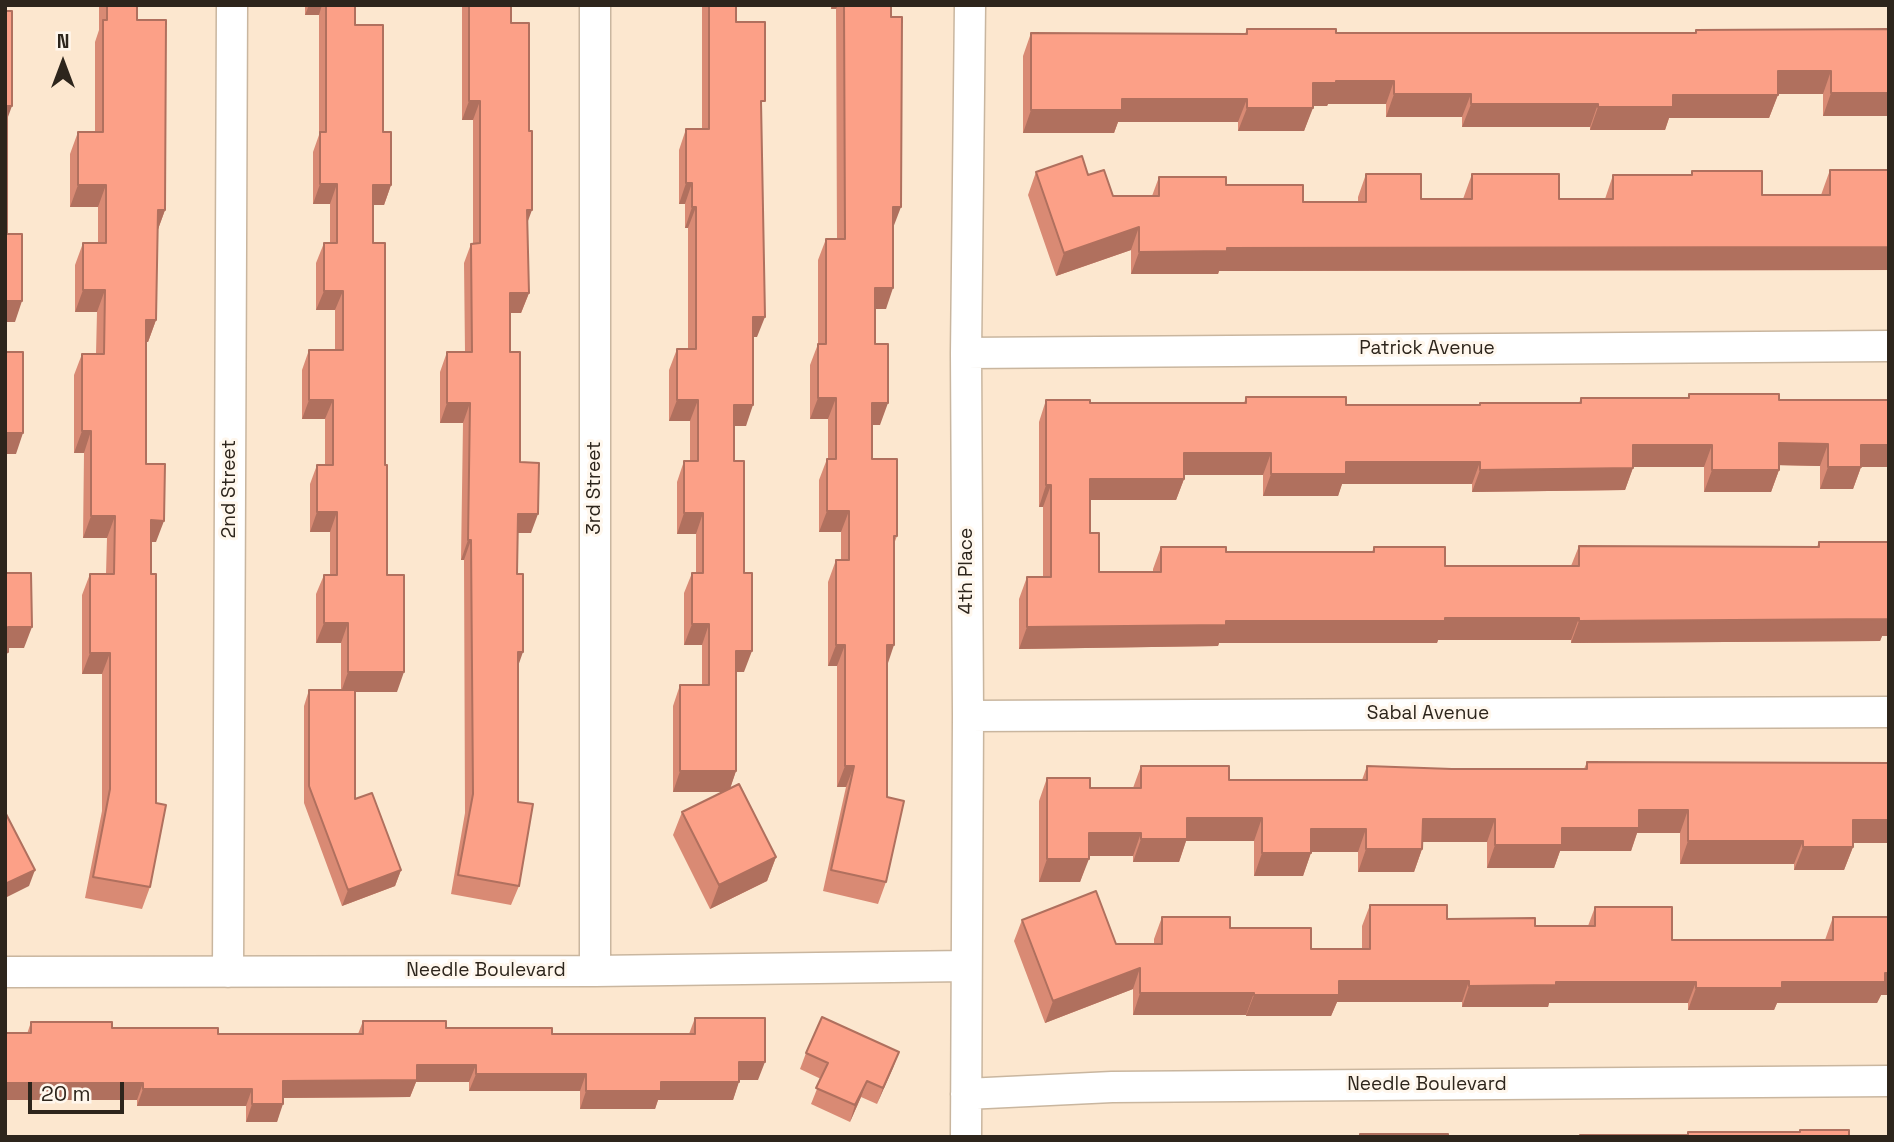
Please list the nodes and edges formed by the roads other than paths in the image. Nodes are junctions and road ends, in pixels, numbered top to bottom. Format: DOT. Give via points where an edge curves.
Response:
graph roads {
  1 [pos="232,5"];
  2 [pos="595,5"];
  3 [pos="970,5"];
  4 [pos="1889,346"];
  5 [pos="966,353"];
  6 [pos="1889,712"];
  7 [pos="968,716"];
  8 [pos="966,966"];
  9 [pos="595,971"];
  10 [pos="5,972"];
  11 [pos="228,972"];
  12 [pos="1889,1081"];
  13 [pos="966,1094"];
  14 [pos="966,1137"];
  1 -- 11 [label="street, 2nd Street"];
  2 -- 9 [label="street, 3rd Street"];
  3 -- 5 [label="street, 4th Place"];
  4 -- 5 [label="street, Patrick Avenue"];
  5 -- 7 [label="street, 4th Place"];
  6 -- 7 [label="street, Sabal Avenue"];
  7 -- 8 [label="street, 4th Place"];
  8 -- 9 [label="street, Needle Boulevard"];
  8 -- 13 [label="street, 4th Place"];
  9 -- 11 [label="street, Needle Boulevard"];
  10 -- 11 [label="street, Needle Boulevard"];
  12 -- 13 [label="street, Needle Boulevard" via="1112,1087"];
  13 -- 14 [label="street, 4th Place"];
}
